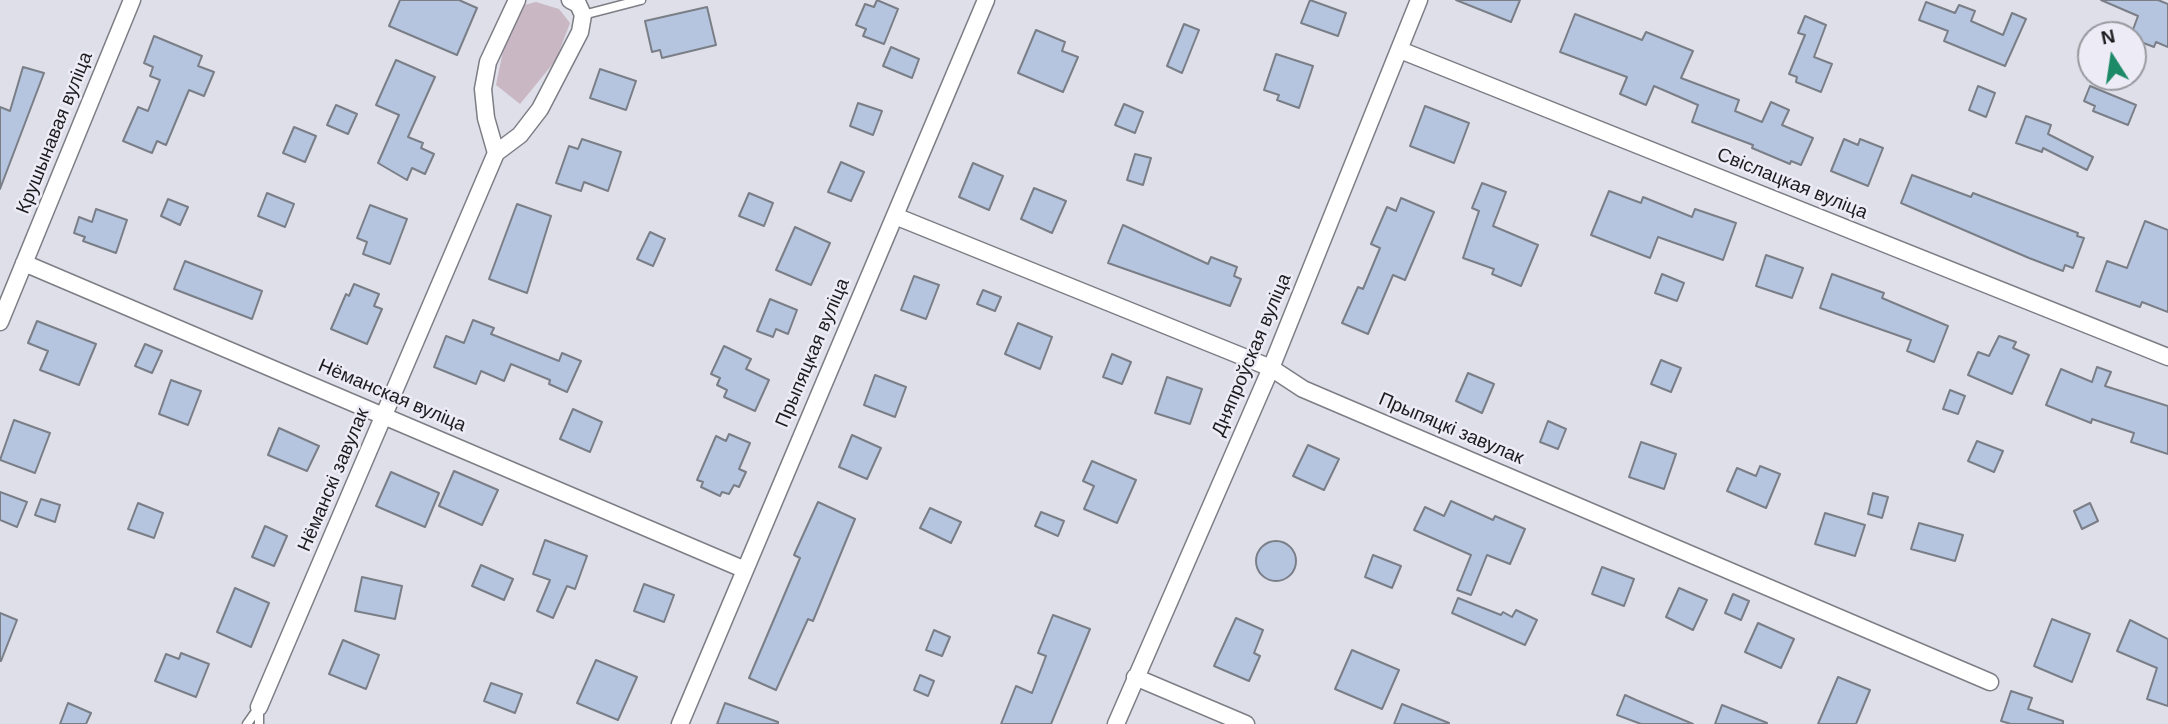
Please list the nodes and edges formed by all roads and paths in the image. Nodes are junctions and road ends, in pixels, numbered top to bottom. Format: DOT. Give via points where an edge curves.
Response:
graph roads {
  1 [pos="132,0"];
  2 [pos="517,0"];
  3 [pos="570,0"];
  4 [pos="641,0"];
  5 [pos="986,0"];
  6 [pos="1419,0"];
  7 [pos="583,15"];
  8 [pos="1400,50"];
  9 [pos="496,153"];
  10 [pos="895,216"];
  11 [pos="24,263"];
  12 [pos="0,321"];
  13 [pos="2168,357"];
  14 [pos="1271,368"];
  15 [pos="384,415"];
  16 [pos="743,569"];
  17 [pos="1135,677"];
  18 [pos="1990,682"];
  19 [pos="259,716"];
  20 [pos="247,724"];
  21 [pos="680,724"];
  22 [pos="1116,724"];
  23 [pos="1247,724"];
  1 -- 11 [label="street, Крушынавая вуліца"];
  2 -- 9 [label="street" via="488,62 483,89"];
  3 -- 7 [label="street"];
  4 -- 7 [label="lane"];
  5 -- 10 [label="street, Прыпяцкая вуліца"];
  6 -- 8 [label="street, Дняпроўская вуліца"];
  7 -- 9 [label="street, Нёманскі завулак" via="580,32 540,109 520,135"];
  8 -- 13 [label="street, Свіслацкая вуліца"];
  8 -- 14 [label="street, Дняпроўская вуліца"];
  9 -- 15 [label="street, Нёманскі завулак"];
  10 -- 14 [label="street, Прыпяцкі завулак"];
  10 -- 16 [label="street, Прыпяцкая вуліца"];
  11 -- 12 [label="street, Крушынавая вуліца"];
  11 -- 15 [label="street, Нёманская вуліца"];
  14 -- 17 [label="street, Дняпроўская вуліца"];
  14 -- 18 [label="street, Прыпяцкі завулак" via="1303,389"];
  15 -- 16 [label="street, Нёманская вуліца"];
  15 -- 19 [label="street, Нёманскі завулак"];
  16 -- 21 [label="street, Прыпяцкая вуліца"];
  17 -- 22 [label="street, Дняпроўская вуліца"];
  17 -- 23 [label="street"];
  19 -- 20 [label="lane"];
}
